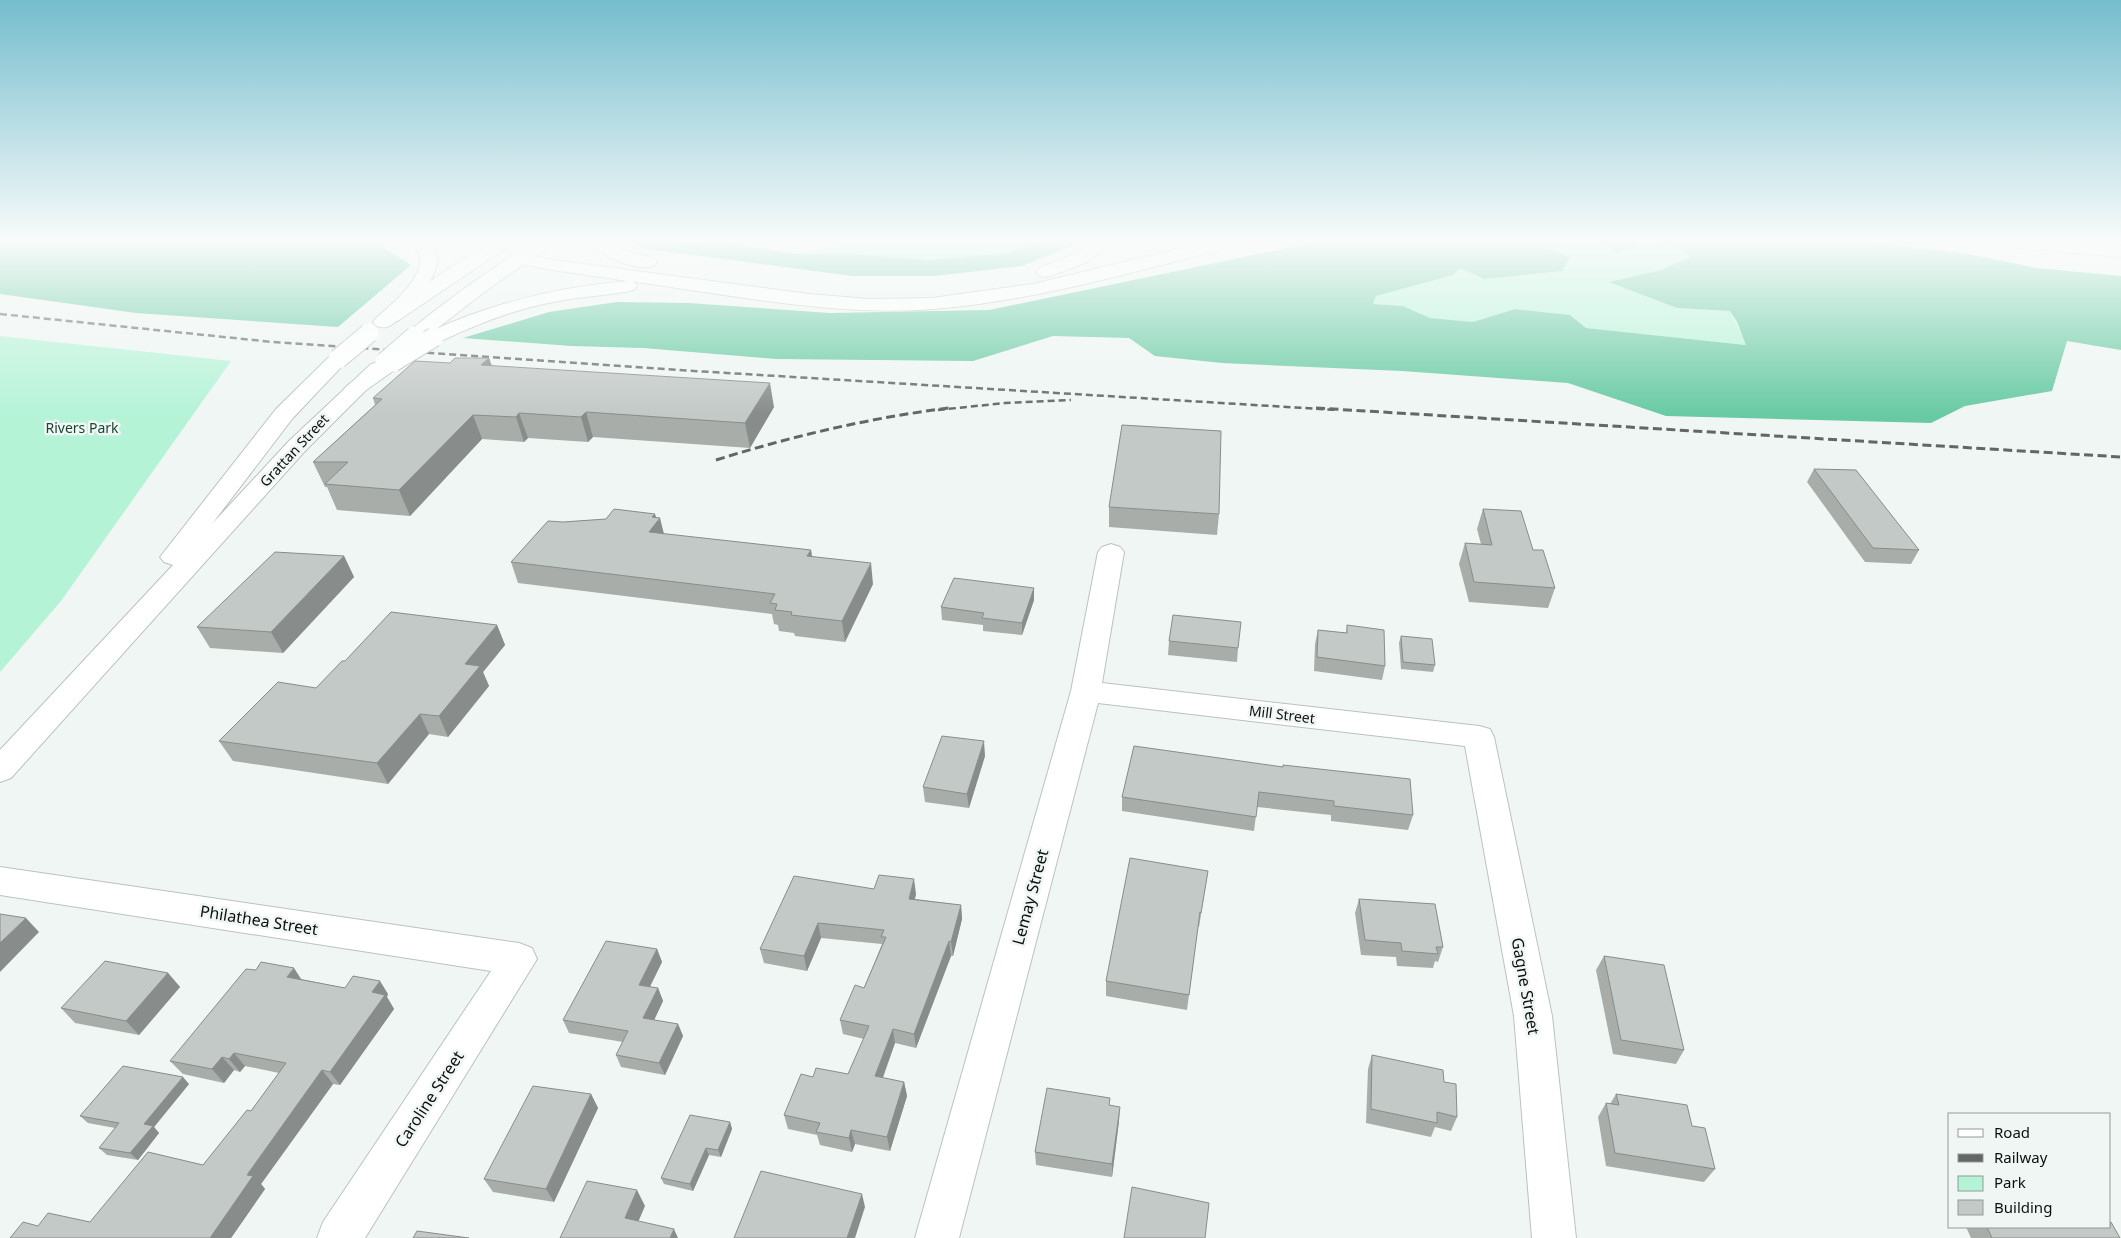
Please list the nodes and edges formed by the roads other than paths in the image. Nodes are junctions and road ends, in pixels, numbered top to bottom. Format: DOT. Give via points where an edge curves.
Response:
graph roads {
  1 [pos="406,299"];
  2 [pos="418,299"];
  3 [pos="462,299"];
  4 [pos="539,299"];
  5 [pos="798,299"];
  6 [pos="985,299"];
  7 [pos="376,328"];
  8 [pos="424,336"];
  9 [pos="1111,552"];
  10 [pos="1086,691"];
  11 [pos="70,694"];
  12 [pos="1479,737"];
  13 [pos="0,770"];
  14 [pos="0,881"];
  15 [pos="519,959"];
  16 [pos="339,1238"];
  17 [pos="937,1238"];
  18 [pos="1554,1238"];
  1 -- 7 [label="main road"];
  2 -- 7 [label="main road, Grattan Street"];
  3 -- 8 [label="main road"];
  4 -- 8 [label="main road"];
  5 -- 6 [label="main road" via="869,305"];
  7 -- 11 [label="main road, Grattan Street, bridge" via="302,394"];
  8 -- 11 [label="main road, Grattan Street, bridge" via="355,389 297,446"];
  9 -- 10 [label="main road, Lemay Street"];
  10 -- 12 [label="main road, Mill Street"];
  10 -- 17 [label="main road, Lemay Street"];
  11 -- 13 [label="main road, Grattan Street"];
  12 -- 18 [label="main road, Gagne Street" via="1533,1016"];
  14 -- 15 [label="main road, Philathea Street"];
  15 -- 16 [label="main road, Caroline Street"];
}
